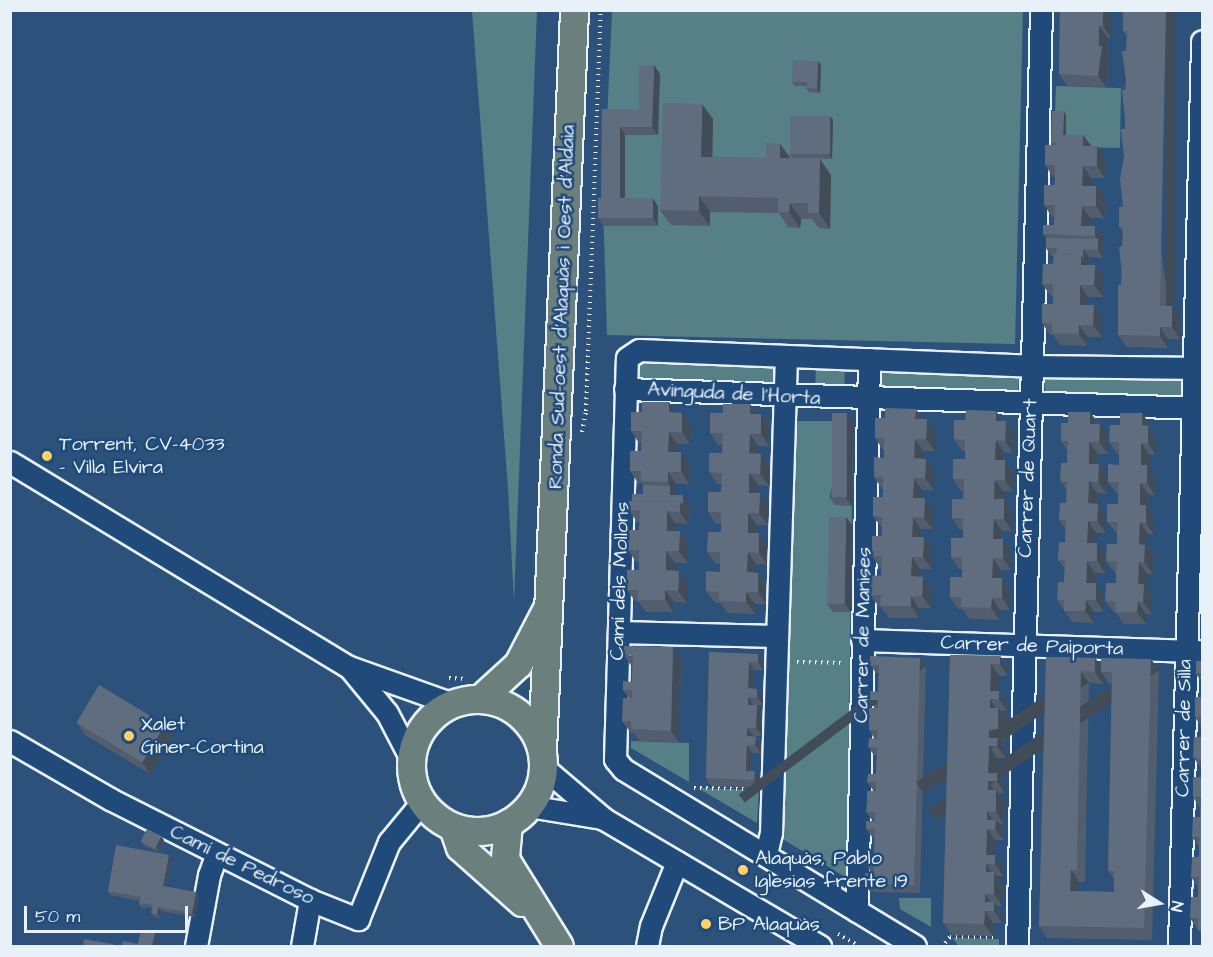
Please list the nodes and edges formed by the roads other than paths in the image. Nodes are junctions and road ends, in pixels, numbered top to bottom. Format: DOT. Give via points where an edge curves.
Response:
graph roads {
  1 [pos="574,10"];
  2 [pos="1041,10"];
  3 [pos="1203,41"];
  4 [pos="786,356"];
  5 [pos="869,359"];
  6 [pos="1031,366"];
  7 [pos="1197,368"];
  8 [pos="625,389"];
  9 [pos="785,397"];
  10 [pos="868,400"];
  11 [pos="1030,404"];
  12 [pos="1197,408"];
  13 [pos="10,462"];
  14 [pos="549,604"];
  15 [pos="619,632"];
  16 [pos="776,636"];
  17 [pos="862,640"];
  18 [pos="1023,645"];
  19 [pos="1194,650"];
  20 [pos="349,667"];
  21 [pos="479,686"];
  22 [pos="448,690"];
  23 [pos="10,741"];
  24 [pos="410,758"];
  25 [pos="543,759"];
  26 [pos="422,802"];
  27 [pos="518,815"];
  28 [pos="604,819"];
  29 [pos="453,827"];
  30 [pos="217,853"];
  31 [pos="766,854"];
  32 [pos="677,862"];
  33 [pos="310,900"];
  34 [pos="857,911"];
  35 [pos="539,917"];
  36 [pos="1010,942"];
  37 [pos="196,946"];
  38 [pos="302,946"];
  39 [pos="559,946"];
  40 [pos="647,946"];
  41 [pos="820,946"];
  42 [pos="915,946"];
  43 [pos="1179,946"];
  1 -- 14 [label="main road, Ronda Sud-oest d'Alaquàs i Oest d'Aldaia"];
  2 -- 6 [label="street, Carrer de Quart"];
  3 -- 7 [label="street, Carrer de Silla"];
  4 -- 5 [label="street, Avinguda de l'Horta"];
  4 -- 8 [label="street, Avinguda de l'Horta" via="639,350 625,364"];
  4 -- 9 [label="street"];
  5 -- 6 [label="street, Avinguda de l'Horta"];
  5 -- 10 [label="street, Carrer de Manises"];
  6 -- 7 [label="street, Avinguda de l'Horta"];
  6 -- 11 [label="street, Carrer de Quart"];
  7 -- 12 [label="street, Carrer de Silla"];
  8 -- 9 [label="street, Avinguda de l'Horta"];
  8 -- 15 [label="street, Camí dels Mollons"];
  9 -- 10 [label="street, Avinguda de l'Horta"];
  9 -- 16 [label="street"];
  10 -- 11 [label="street, Avinguda de l'Horta"];
  10 -- 17 [label="street, Carrer de Manises"];
  11 -- 12 [label="street, Avinguda de l'Horta"];
  11 -- 18 [label="street, Carrer de Quart"];
  12 -- 19 [label="street, Carrer de Silla"];
  13 -- 20 [label="street"];
  14 -- 21 [label="main road, Ronda Sud-oest d'Alaquàs i Oest d'Aldaia" via="518,664"];
  14 -- 25 [label="main road, Ronda Sud-oest d'Alaquàs i Oest d'Aldaia"];
  15 -- 16 [label="street"];
  15 -- 31 [label="street, Camí dels Mollons" via="614,753 623,769"];
  16 -- 31 [label="street" via="771,833"];
  17 -- 18 [label="street, Carrer de Paiporta"];
  17 -- 34 [label="street, Carrer de Manises"];
  18 -- 19 [label="street, Carrer de Paiporta"];
  18 -- 36 [label="street, Carrer de Quart"];
  19 -- 43 [label="street, Carrer de Silla"];
  20 -- 22 [label="street"];
  20 -- 24 [label="street" via="387,713"];
  21 -- 22 [label="main road"];
  21 -- 25 [label="main road" via="521,714"];
  22 -- 24 [label="main road" via="423,725"];
  23 -- 30 [label="street, Camí de Pedroso" via="110,799"];
  24 -- 26 [label="main road" via="412,781"];
  25 -- 27 [label="main road" via="539,788"];
  25 -- 28 [label="street"];
  26 -- 29 [label="main road"];
  26 -- 33 [label="street, Camí de Pedroso" via="389,842 358,919"];
  27 -- 28 [label="street"];
  27 -- 29 [label="main road" via="481,831"];
  27 -- 35 [label="main road" via="505,859"];
  28 -- 32 [label="street"];
  29 -- 35 [label="main road" via="460,847"];
  30 -- 33 [label="street, Camí de Pedroso"];
  30 -- 37 [label="street"];
  31 -- 34 [label="street"];
  32 -- 40 [label="street"];
  32 -- 41 [label="street"];
  33 -- 38 [label="street"];
  34 -- 42 [label="street"];
  35 -- 39 [label="main road"];
}
